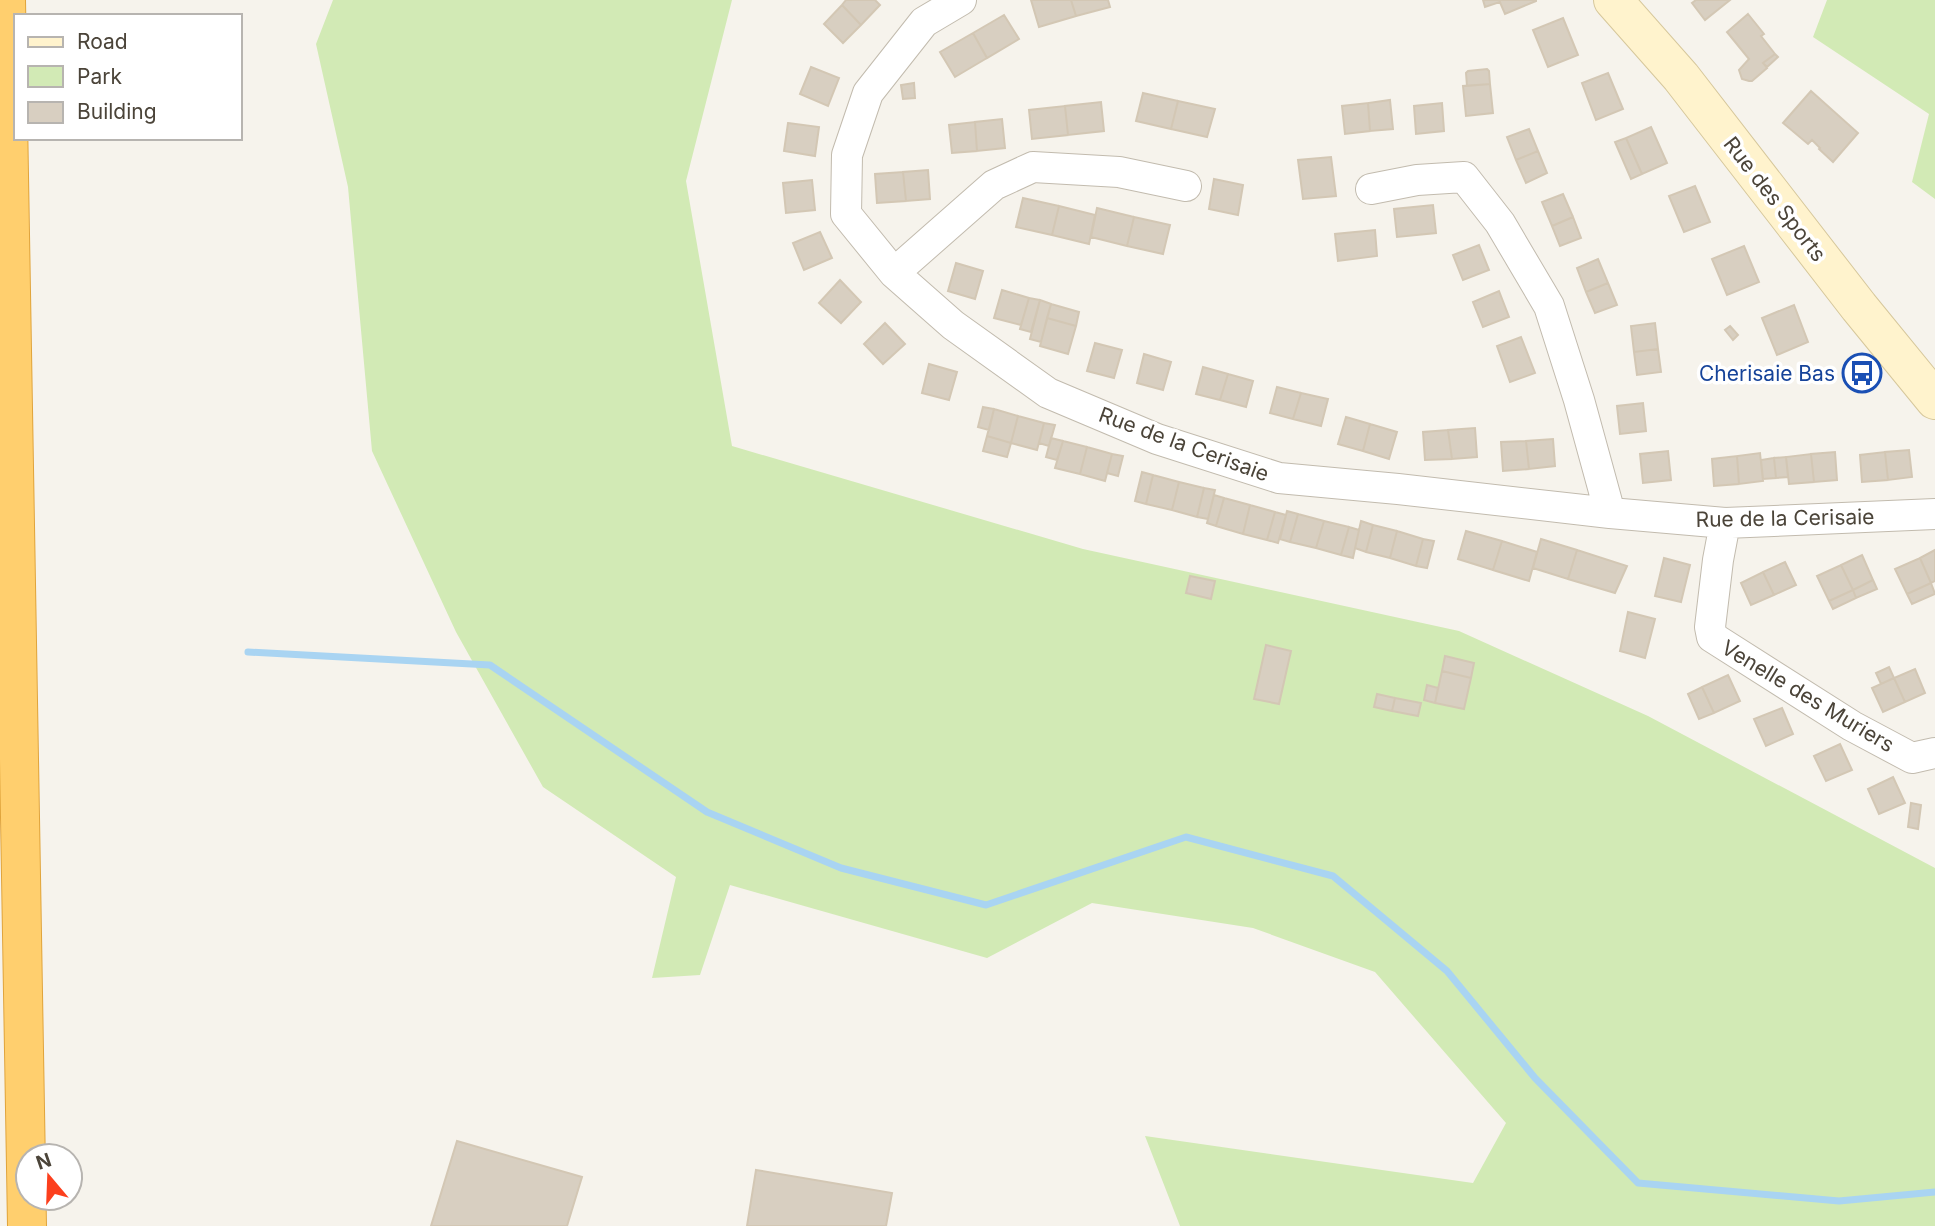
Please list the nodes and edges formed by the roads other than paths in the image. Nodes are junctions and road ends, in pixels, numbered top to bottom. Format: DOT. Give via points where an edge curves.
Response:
graph roads {
  1 [pos="6,0"];
  2 [pos="961,0"];
  3 [pos="1613,0"];
  4 [pos="1186,186"];
  5 [pos="1371,188"];
  6 [pos="894,273"];
  7 [pos="1935,400"];
  8 [pos="1610,513"];
  9 [pos="1935,514"];
  10 [pos="1725,523"];
  11 [pos="1935,753"];
  12 [pos="27,1226"];
  1 -- 12 [label="highway"];
  2 -- 6 [label="street, Rue de la Cerisaie" via="924,22 867,93 846,155 846,214"];
  3 -- 7 [label="street, Rue des Sports" via="1681,77"];
  4 -- 6 [label="street" via="1119,172 1033,167 994,185"];
  5 -- 8 [label="street" via="1464,177 1500,223 1549,306"];
  6 -- 8 [label="street, Rue de la Cerisaie" via="953,325 1048,393 1157,439 1279,478"];
  8 -- 10 [label="street, Rue de la Cerisaie"];
  9 -- 10 [label="street, Rue de la Cerisaie"];
  10 -- 11 [label="street, Venelle des Muriers" via="1712,637 1852,726 1913,758"];
}
